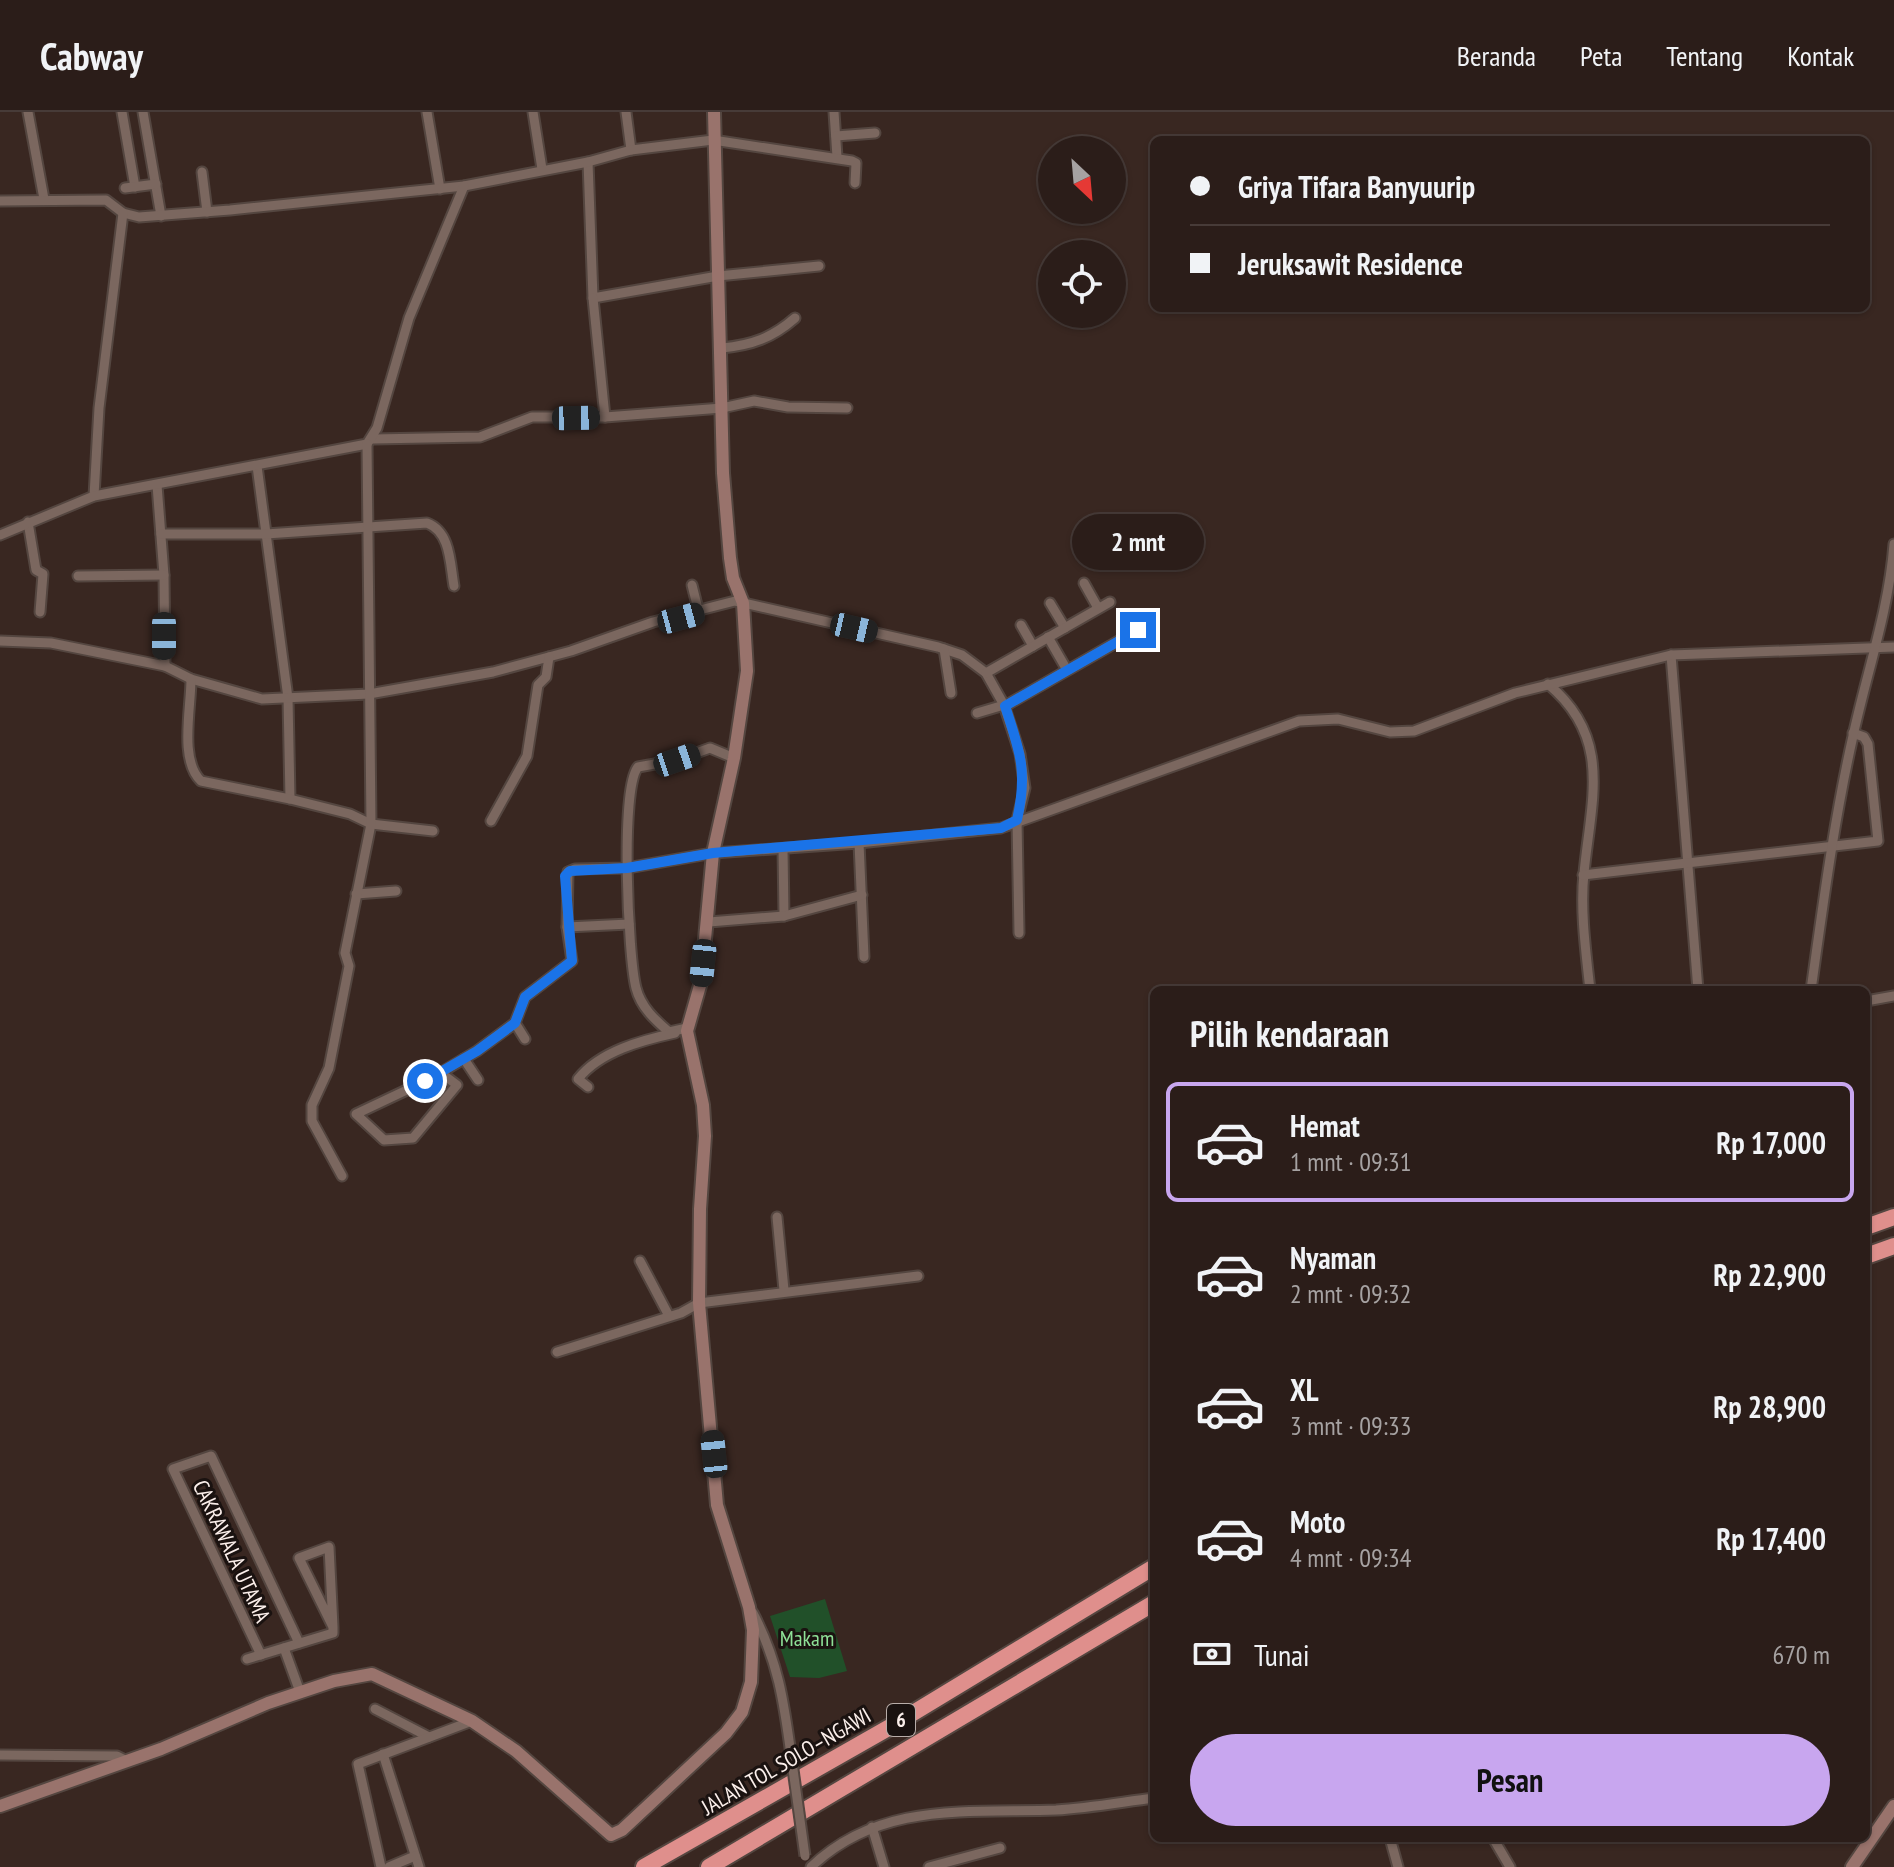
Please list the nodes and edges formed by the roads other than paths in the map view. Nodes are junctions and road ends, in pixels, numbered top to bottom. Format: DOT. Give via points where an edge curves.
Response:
graph roads {
  1 [pos="28,112"];
  2 [pos="122,112"];
  3 [pos="143,112"];
  4 [pos="427,112"];
  5 [pos="533,112"];
  6 [pos="626,112"];
  7 [pos="714,112"];
  8 [pos="834,112"];
  9 [pos="875,133"];
  10 [pos="836,136"];
  11 [pos="713,140"];
  12 [pos="631,150"];
  13 [pos="837,157"];
  14 [pos="588,162"];
  15 [pos="542,169"];
  16 [pos="202,172"];
  17 [pos="855,183"];
  18 [pos="156,184"];
  19 [pos="464,186"];
  20 [pos="440,189"];
  21 [pos="44,199"];
  22 [pos="0,201"];
  23 [pos="207,212"];
  24 [pos="123,213"];
  25 [pos="161,216"];
  26 [pos="819,266"];
  27 [pos="718,276"];
  28 [pos="593,298"];
  29 [pos="795,318"];
  30 [pos="722,348"];
  31 [pos="722,408"];
  32 [pos="847,408"];
  33 [pos="605,417"];
  34 [pos="370,442"];
  35 [pos="257,466"];
  36 [pos="157,485"];
  37 [pos="94,496"];
  38 [pos="28,522"];
  39 [pos="367,528"];
  40 [pos="161,534"];
  41 [pos="266,534"];
  42 [pos="0,535"];
  43 [pos="1894,544"];
  44 [pos="164,575"];
  45 [pos="78,576"];
  46 [pos="1084,583"];
  47 [pos="692,585"];
  48 [pos="454,586"];
  49 [pos="1110,602"];
  50 [pos="743,603"];
  51 [pos="1050,603"];
  52 [pos="1098,608"];
  53 [pos="40,612"];
  54 [pos="699,613"];
  55 [pos="1021,625"];
  56 [pos="1065,628"];
  57 [pos="1138,630"];
  58 [pos="1048,637"];
  59 [pos="0,641"];
  60 [pos="1033,646"];
  61 [pos="1894,647"];
  62 [pos="944,649"];
  63 [pos="1876,650"];
  64 [pos="1671,655"];
  65 [pos="549,657"];
  66 [pos="165,666"];
  67 [pos="1067,670"];
  68 [pos="986,673"];
  69 [pos="191,679"];
  70 [pos="1548,684"];
  71 [pos="951,693"];
  72 [pos="369,694"];
  73 [pos="288,698"];
  74 [pos="1004,705"];
  75 [pos="977,713"];
  76 [pos="1853,733"];
  77 [pos="734,758"];
  78 [pos="290,799"];
  79 [pos="1017,820"];
  80 [pos="491,821"];
  81 [pos="371,824"];
  82 [pos="433,831"];
  83 [pos="859,843"];
  84 [pos="1830,846"];
  85 [pos="783,849"];
  86 [pos="713,853"];
  87 [pos="1688,862"];
  88 [pos="627,868"];
  89 [pos="1583,875"];
  90 [pos="396,891"];
  91 [pos="356,894"];
  92 [pos="862,895"];
  93 [pos="784,916"];
  94 [pos="709,922"];
  95 [pos="629,924"];
  96 [pos="567,927"];
  97 [pos="1019,933"];
  98 [pos="864,957"];
  99 [pos="1590,986"];
  100 [pos="1698,986"];
  101 [pos="1812,986"];
  102 [pos="1894,996"];
  103 [pos="1870,1000"];
  104 [pos="515,1023"];
  105 [pos="687,1029"];
  106 [pos="525,1039"];
  107 [pos="464,1059"];
  108 [pos="441,1073"];
  109 [pos="478,1080"];
  110 [pos="588,1087"];
  111 [pos="342,1176"];
  112 [pos="777,1217"];
  113 [pos="1894,1217"];
  114 [pos="1870,1226"];
  115 [pos="1894,1246"];
  116 [pos="1870,1255"];
  117 [pos="640,1261"];
  118 [pos="918,1276"];
  119 [pos="784,1290"];
  120 [pos="699,1303"];
  121 [pos="669,1316"];
  122 [pos="557,1352"];
  123 [pos="1150,1569"];
  124 [pos="1150,1605"];
  125 [pos="749,1607"];
  126 [pos="333,1627"];
  127 [pos="299,1643"];
  128 [pos="284,1648"];
  129 [pos="261,1655"];
  130 [pos="247,1659"];
  131 [pos="300,1692"];
  132 [pos="375,1709"];
  133 [pos="472,1721"];
  134 [pos="429,1737"];
  135 [pos="383,1754"];
  136 [pos="0,1755"];
  137 [pos="127,1761"];
  138 [pos="1150,1799"];
  139 [pos="0,1806"];
  140 [pos="1894,1806"];
  141 [pos="872,1827"];
  142 [pos="1870,1841"];
  143 [pos="1391,1842"];
  144 [pos="1495,1842"];
  145 [pos="1869,1842"];
  146 [pos="1000,1848"];
  147 [pos="415,1856"];
  148 [pos="381,1867"];
  149 [pos="389,1867"];
  150 [pos="419,1867"];
  151 [pos="644,1867"];
  152 [pos="709,1867"];
  153 [pos="805,1867"];
  154 [pos="811,1867"];
  155 [pos="884,1867"];
  156 [pos="929,1867"];
  157 [pos="1398,1867"];
  158 [pos="1510,1867"];
  159 [pos="1852,1867"];
  1 -- 21 [label="street"];
  2 -- 18 [label="street" via="130,187"];
  3 -- 18 [label="street"];
  4 -- 20 [label="street"];
  5 -- 15 [label="street"];
  6 -- 12 [label="street"];
  7 -- 11 [label="street"];
  8 -- 10 [label="street"];
  9 -- 10 [label="street"];
  10 -- 13 [label="street"];
  11 -- 12 [label="street"];
  11 -- 13 [label="street"];
  11 -- 27 [label="street"];
  12 -- 14 [label="street"];
  13 -- 17 [label="street" via="856,163"];
  14 -- 15 [label="street"];
  14 -- 28 [label="street"];
  15 -- 19 [label="street"];
  16 -- 23 [label="street"];
  18 -- 25 [label="street"];
  19 -- 20 [label="street"];
  19 -- 34 [label="street" via="409,318"];
  20 -- 23 [label="street"];
  21 -- 22 [label="street"];
  21 -- 24 [label="street" via="106,200"];
  23 -- 25 [label="street"];
  24 -- 25 [label="street"];
  24 -- 37 [label="street"];
  26 -- 27 [label="street"];
  27 -- 28 [label="street"];
  27 -- 30 [label="street"];
  28 -- 33 [label="street"];
  29 -- 30 [label="street" via="752,345"];
  30 -- 31 [label="street"];
  31 -- 32 [label="street" via="754,401"];
  31 -- 33 [label="street"];
  31 -- 50 [label="street" via="730,558"];
  33 -- 34 [label="street" via="532,417 480,437"];
  34 -- 35 [label="street"];
  34 -- 39 [label="street"];
  35 -- 36 [label="street"];
  35 -- 41 [label="street"];
  36 -- 37 [label="street"];
  36 -- 40 [label="street"];
  37 -- 38 [label="street"];
  38 -- 42 [label="street"];
  38 -- 53 [label="street" via="36,570 43,574"];
  39 -- 41 [label="street"];
  39 -- 48 [label="street" via="435,526 445,540"];
  39 -- 72 [label="street"];
  40 -- 41 [label="street"];
  40 -- 44 [label="street"];
  41 -- 73 [label="street"];
  43 -- 63 [label="street"];
  44 -- 45 [label="street"];
  44 -- 66 [label="street"];
  46 -- 52 [label="street"];
  47 -- 54 [label="street"];
  49 -- 52 [label="street"];
  50 -- 54 [label="street"];
  50 -- 62 [label="street"];
  50 -- 77 [label="street" via="747,671"];
  51 -- 56 [label="street"];
  52 -- 56 [label="street"];
  54 -- 65 [label="street" via="653,622"];
  55 -- 60 [label="street"];
  56 -- 58 [label="street"];
  57 -- 67 [label="street"];
  58 -- 60 [label="street"];
  58 -- 67 [label="street"];
  59 -- 66 [label="street" via="51,643"];
  60 -- 68 [label="street"];
  61 -- 63 [label="street"];
  62 -- 68 [label="street"];
  62 -- 71 [label="street"];
  63 -- 64 [label="street"];
  63 -- 76 [label="street"];
  64 -- 70 [label="street"];
  64 -- 87 [label="street"];
  65 -- 72 [label="street"];
  65 -- 80 [label="street" via="546,677 538,685 527,756"];
  66 -- 69 [label="street"];
  67 -- 74 [label="street"];
  68 -- 74 [label="street"];
  69 -- 73 [label="street" via="262,699"];
  69 -- 78 [label="street" via="191,772 213,786"];
  70 -- 79 [label="street" via="1414,731 1390,732 1330,718 1299,721"];
  70 -- 89 [label="street" via="1574,709 1593,763 1593,817"];
  72 -- 73 [label="street"];
  72 -- 81 [label="street"];
  73 -- 78 [label="street"];
  74 -- 75 [label="street"];
  74 -- 79 [label="street" via="1025,788"];
  76 -- 84 [label="street"];
  76 -- 84 [label="street" via="1868,744 1878,841"];
  77 -- 86 [label="street"];
  77 -- 88 [label="street" via="710,748 635,769 630,781"];
  78 -- 81 [label="street"];
  79 -- 83 [label="street" via="982,832"];
  79 -- 97 [label="street"];
  81 -- 82 [label="street"];
  81 -- 91 [label="street"];
  83 -- 85 [label="street"];
  83 -- 92 [label="street"];
  84 -- 87 [label="street"];
  84 -- 101 [label="street"];
  85 -- 86 [label="street"];
  85 -- 93 [label="street"];
  86 -- 88 [label="street"];
  86 -- 94 [label="street"];
  87 -- 89 [label="street"];
  87 -- 100 [label="street"];
  88 -- 95 [label="street"];
  88 -- 96 [label="street" via="568,872"];
  89 -- 99 [label="street"];
  90 -- 91 [label="street"];
  91 -- 111 [label="street" via="345,953 349,966 329,1068 312,1113"];
  92 -- 93 [label="street"];
  92 -- 98 [label="street"];
  93 -- 94 [label="street"];
  94 -- 105 [label="street" via="701,982"];
  95 -- 96 [label="street"];
  95 -- 105 [label="street" via="641,1003 669,1032"];
  96 -- 104 [label="street" via="572,961 525,997"];
  102 -- 103 [label="street"];
  104 -- 106 [label="street"];
  104 -- 107 [label="street"];
  105 -- 110 [label="street" via="635,1042 581,1075 578,1079"];
  105 -- 120 [label="street" via="705,1136"];
  107 -- 108 [label="street"];
  107 -- 109 [label="street"];
  108 -- 108 [label="street" via="358,1111 356,1114 384,1140 413,1138 457,1085"];
  112 -- 119 [label="street"];
  113 -- 114 [label="highway"];
  115 -- 116 [label="highway"];
  117 -- 121 [label="street"];
  118 -- 119 [label="street"];
  119 -- 120 [label="street"];
  120 -- 121 [label="street"];
  120 -- 125 [label="street" via="717,1505"];
  121 -- 122 [label="street"];
  123 -- 151 [label="highway, JALAN TOL SOLO–NGAWI / 6" via="890,1727"];
  124 -- 152 [label="highway, 6"];
  125 -- 133 [label="street" via="750,1692 742,1712 617,1833 605,1833 516,1751"];
  125 -- 153 [label="street, bridge" via="771,1648"];
  126 -- 126 [label="street" via="330,1560 329,1547 299,1558"];
  126 -- 127 [label="street, CAKRAWALA UTAMA" via="333,1633"];
  127 -- 128 [label="street, CAKRAWALA UTAMA"];
  127 -- 129 [label="street, CAKRAWALA UTAMA" via="211,1456 173,1469"];
  128 -- 129 [label="street, CAKRAWALA UTAMA"];
  128 -- 131 [label="street, CAKRAWALA UTAMA"];
  129 -- 130 [label="street, CAKRAWALA UTAMA"];
  131 -- 133 [label="street" via="372,1674"];
  131 -- 137 [label="street"];
  132 -- 134 [label="street"];
  133 -- 134 [label="street"];
  134 -- 135 [label="street"];
  135 -- 147 [label="street"];
  135 -- 148 [label="street" via="357,1769"];
  136 -- 137 [label="street" via="117,1756"];
  137 -- 139 [label="street"];
  138 -- 141 [label="street" via="1059,1810 917,1815"];
  140 -- 142 [label="street"];
  141 -- 154 [label="street" via="845,1839"];
  141 -- 155 [label="street"];
  143 -- 157 [label="street"];
  144 -- 158 [label="street"];
  145 -- 159 [label="street"];
  146 -- 156 [label="street"];
  147 -- 149 [label="street"];
  147 -- 150 [label="street"];
}
